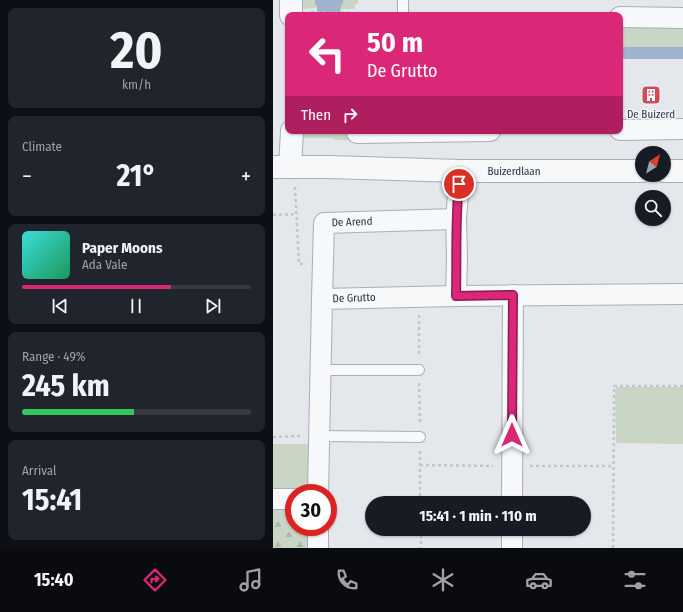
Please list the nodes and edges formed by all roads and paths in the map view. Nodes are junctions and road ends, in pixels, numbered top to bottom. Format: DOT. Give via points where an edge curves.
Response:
graph roads {
  1 [pos="291,0"];
  2 [pos="403,0"];
  3 [pos="291,12"];
  4 [pos="403,12"];
  5 [pos="623,18"];
  6 [pos="683,18"];
  7 [pos="683,129"];
  8 [pos="623,130"];
  9 [pos="292,134"];
  10 [pos="460,171"];
  11 [pos="635,171"];
  12 [pos="671,171"];
  13 [pos="683,171"];
  14 [pos="286,173"];
  15 [pos="297,214"];
  16 [pos="273,215"];
  17 [pos="456,219"];
  18 [pos="323,264"];
  19 [pos="683,294"];
  20 [pos="513,295"];
  21 [pos="419,296"];
  22 [pos="456,296"];
  23 [pos="322,299"];
  24 [pos="321,370"];
  25 [pos="419,370"];
  26 [pos="683,386"];
  27 [pos="319,436"];
  28 [pos="273,437"];
  29 [pos="420,437"];
  30 [pos="318,484"];
  31 [pos="421,496"];
  32 [pos="512,496"];
  33 [pos="273,499"];
  34 [pos="285,499"];
  35 [pos="318,536"];
  36 [pos="421,536"];
  37 [pos="512,536"];
  38 [pos="318,548"];
  39 [pos="421,548"];
  40 [pos="512,548"];
  41 [pos="613,548"];
  1 -- 3 [label="street"];
  2 -- 4 [label="lane"];
  5 -- 6 [label="street"];
  7 -- 8 [label="street"];
  9 -- 14 [label="street"];
  10 -- 11 [label="street, Buizerdlaan"];
  10 -- 14 [label="street, Buizerdlaan" via="329,167"];
  10 -- 17 [label="street"];
  12 -- 13 [label="street"];
  14 -- 15 [label="path"];
  15 -- 16 [label="path"];
  15 -- 18 [label="path" via="299,264"];
  17 -- 18 [label="street, De Arend" via="324,223"];
  17 -- 22 [label="street"];
  18 -- 23 [label="street, De Arend"];
  19 -- 20 [label="street, De Grutto"];
  20 -- 22 [label="street, De Grutto"];
  20 -- 32 [label="street"];
  21 -- 22 [label="street, De Grutto"];
  21 -- 23 [label="street, De Grutto"];
  21 -- 25 [label="path"];
  23 -- 24 [label="street, De Grutto"];
  24 -- 25 [label="lane"];
  24 -- 27 [label="street, De Grutto"];
  25 -- 29 [label="path"];
  26 -- 41 [label="path" via="614,386"];
  27 -- 28 [label="path"];
  27 -- 29 [label="lane"];
  27 -- 30 [label="street, De Grutto"];
  29 -- 31 [label="path"];
  33 -- 34 [label="street"];
  35 -- 38 [label="street"];
  36 -- 39 [label="path"];
  37 -- 40 [label="street"];
}
